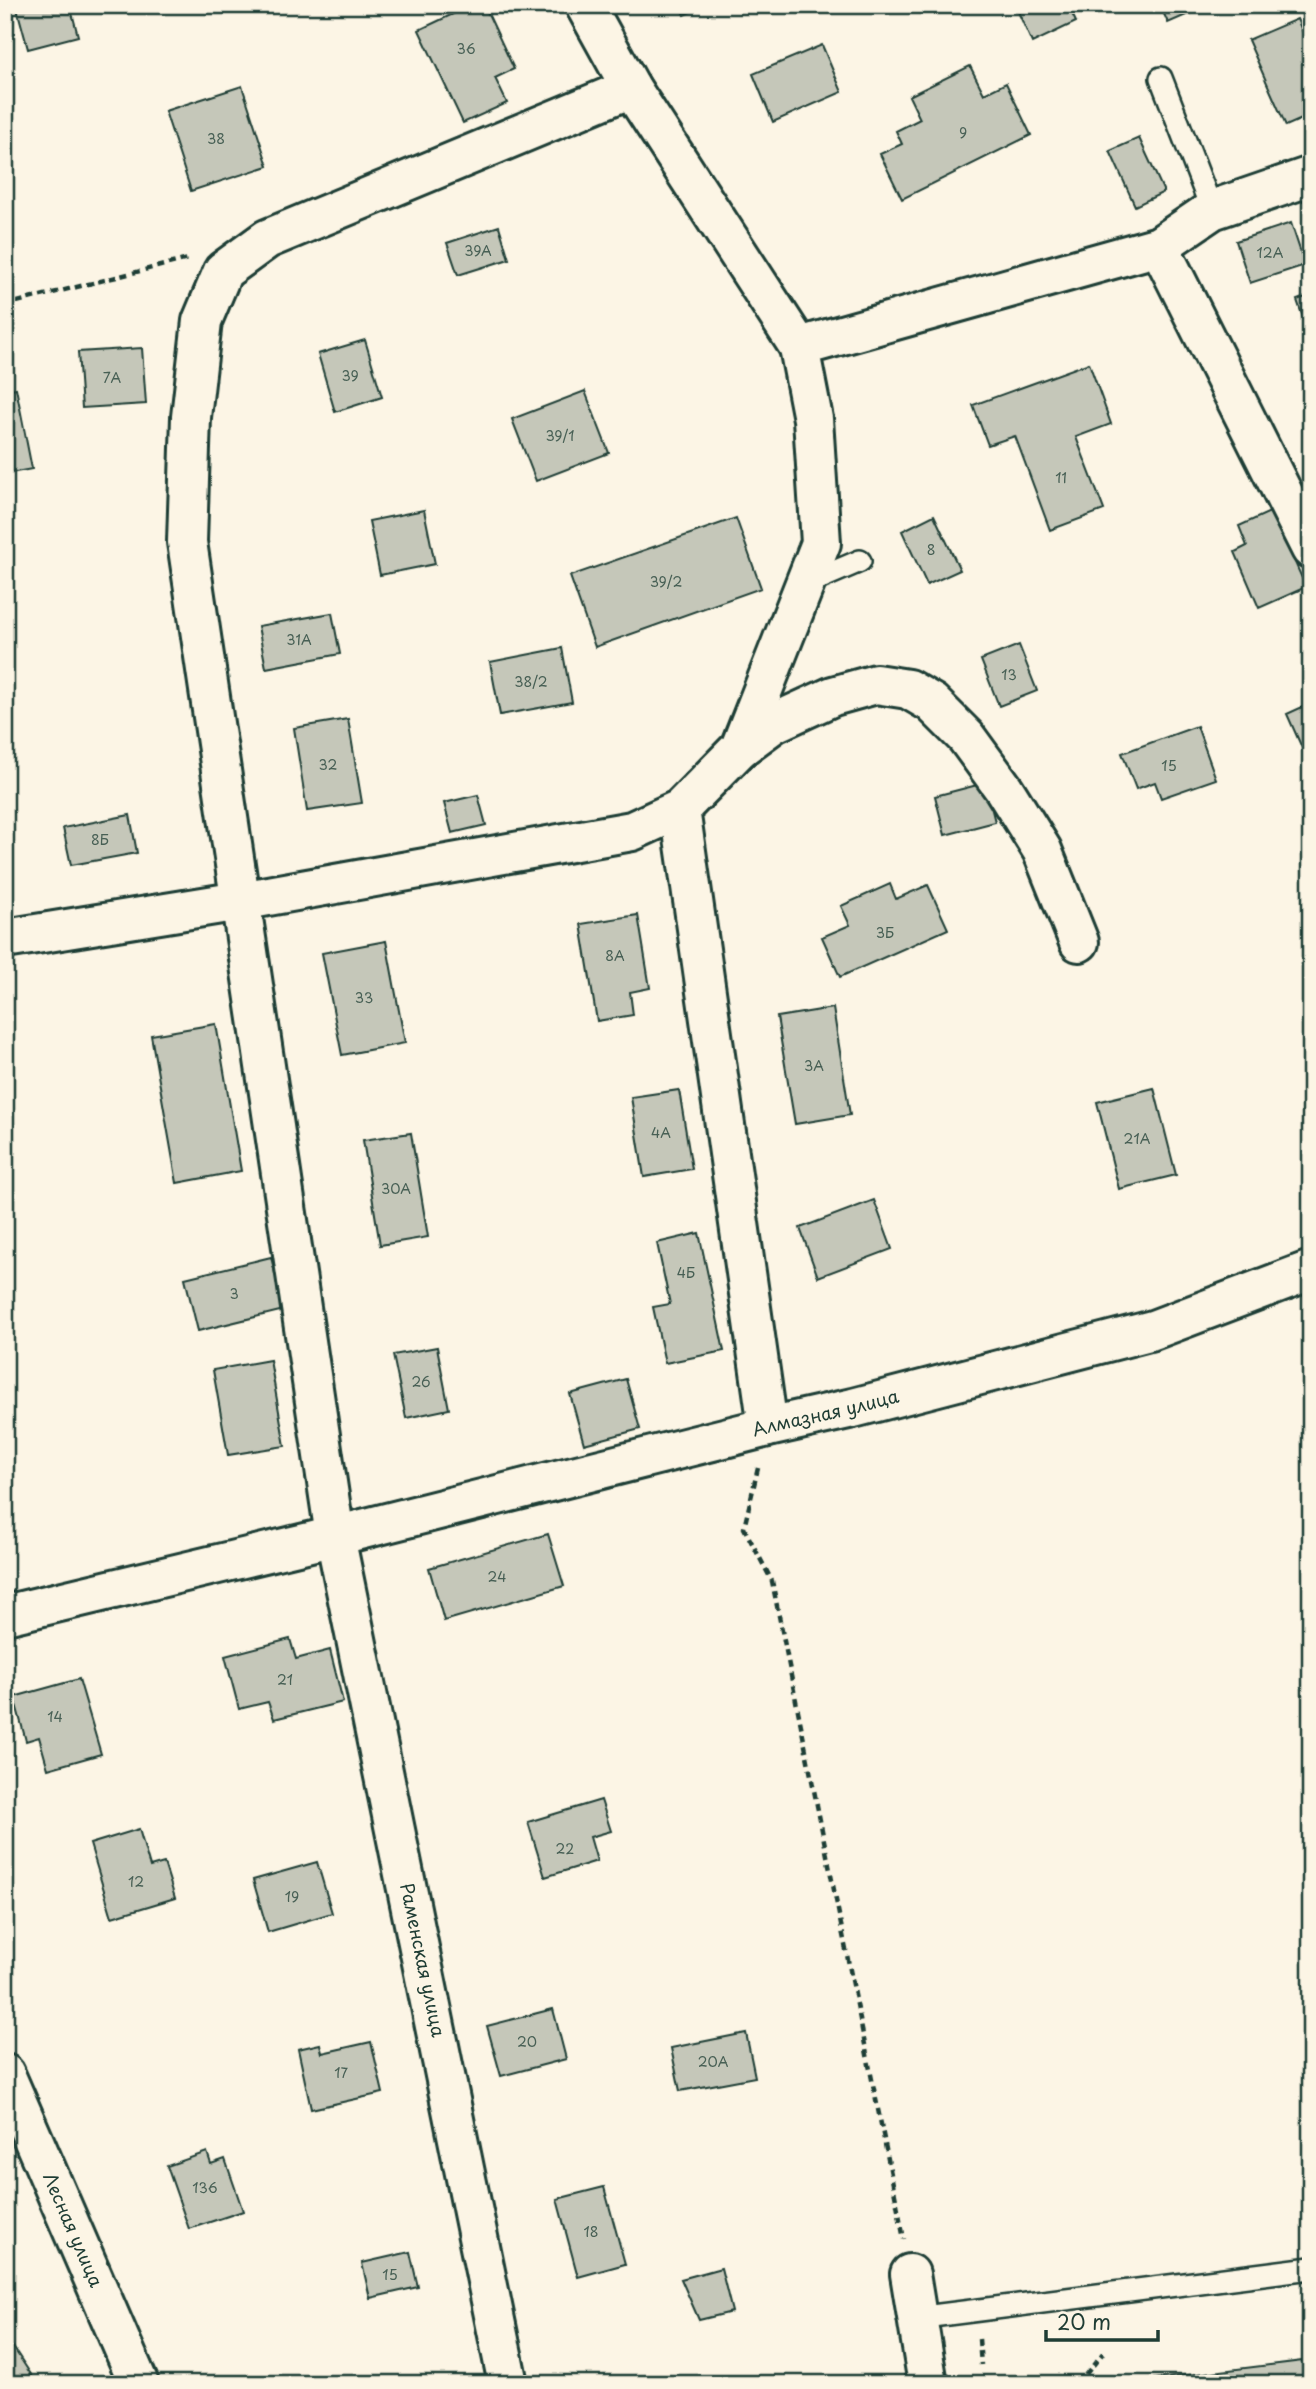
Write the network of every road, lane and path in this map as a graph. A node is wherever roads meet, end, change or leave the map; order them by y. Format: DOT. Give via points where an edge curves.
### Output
graph roads {
  1 [pos="585,5"];
  2 [pos="1161,78"];
  3 [pos="631,88"];
  4 [pos="1311,176"];
  5 [pos="1212,210"];
  6 [pos="1159,246"];
  7 [pos="201,256"];
  8 [pos="5,305"];
  9 [pos="799,347"];
  10 [pos="1311,549"];
  11 [pos="860,561"];
  12 [pos="804,584"];
  13 [pos="740,748"];
  14 [pos="680,809"];
  15 [pos="240,901"];
  16 [pos="5,939"];
  17 [pos="1079,942"];
  18 [pos="1311,1270"];
  19 [pos="768,1427"];
  20 [pos="335,1536"];
  21 [pos="5,1615"];
  22 [pos="5,2074"];
  23 [pos="1311,2268"];
  24 [pos="910,2274"];
  25 [pos="916,2318"];
  26 [pos="1103,2353"];
  27 [pos="139,2384"];
  28 [pos="508,2384"];
  29 [pos="928,2384"];
  30 [pos="1078,2384"];
  1 -- 3 [label="street"];
  2 -- 5 [label="lane"];
  3 -- 9 [label="street"];
  3 -- 15 [label="street, Раменская улица" via="267,239 223,271 202,321 191,417 187,541"];
  4 -- 5 [label="street"];
  5 -- 6 [label="street"];
  6 -- 9 [label="street"];
  6 -- 10 [label="street"];
  7 -- 8 [label="path"];
  9 -- 12 [label="street" via="813,419 821,543"];
  11 -- 12 [label="lane"];
  12 -- 13 [label="street"];
  13 -- 14 [label="street"];
  13 -- 17 [label="street" via="774,723 833,695 876,684 908,689 932,703 966,737 1004,789 1042,850"];
  14 -- 15 [label="street" via="632,831"];
  14 -- 19 [label="street"];
  15 -- 16 [label="street"];
  15 -- 20 [label="street, Раменская улица"];
  18 -- 19 [label="street, Алмазная улица" via="1153,1330"];
  19 -- 20 [label="street, Алмазная улица"];
  19 -- 24 [label="path" via="744,1528 772,1581"];
  20 -- 21 [label="street, Алмазная улица"];
  20 -- 28 [label="street, Раменская улица"];
  22 -- 27 [label="street, Лесная улица"];
  23 -- 25 [label="lane"];
  24 -- 25 [label="street"];
  25 -- 29 [label="street"];
  26 -- 30 [label="path"];
}
